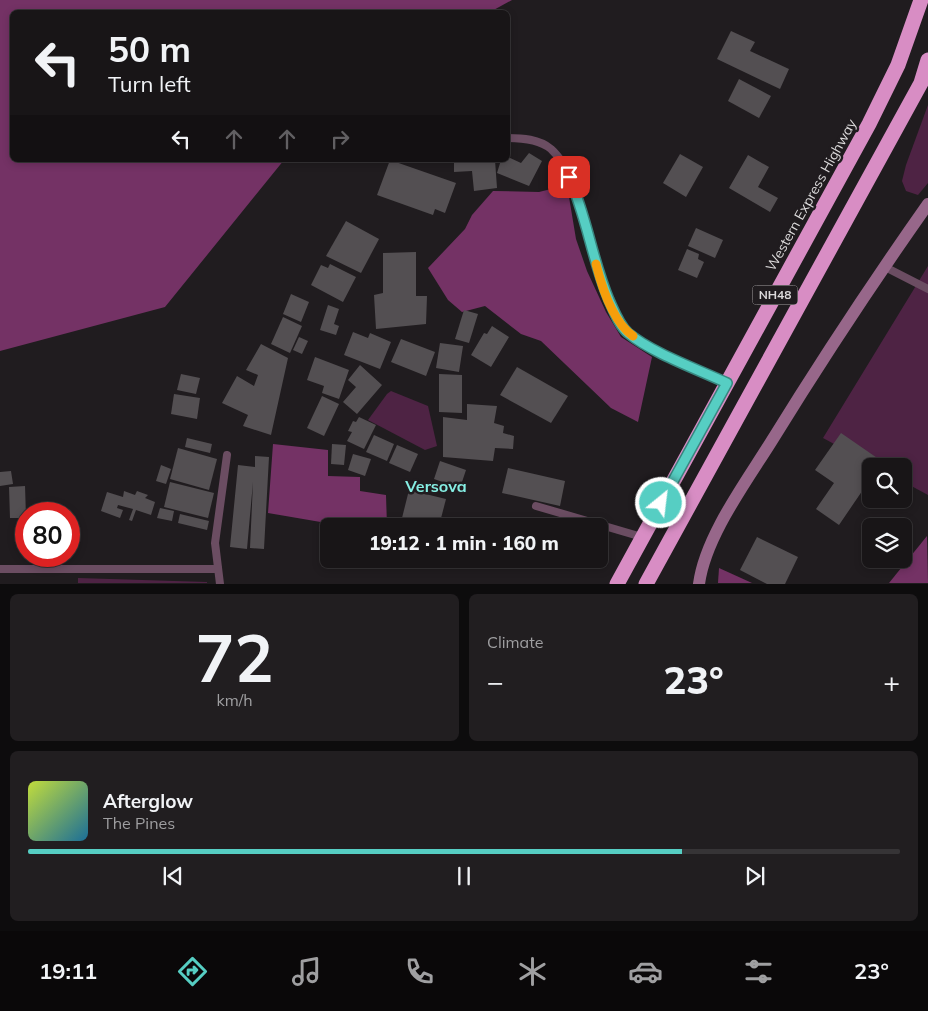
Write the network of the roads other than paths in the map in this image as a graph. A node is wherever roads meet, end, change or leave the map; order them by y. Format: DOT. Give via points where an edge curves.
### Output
graph roads {
  1 [pos="921,0"];
  2 [pos="928,60"];
  3 [pos="510,138"];
  4 [pos="928,204"];
  5 [pos="885,267"];
  6 [pos="928,289"];
  7 [pos="727,383"];
  8 [pos="226,455"];
  9 [pos="536,506"];
  10 [pos="642,537"];
  11 [pos="0,570"];
  12 [pos="218,570"];
  13 [pos="220,584"];
  14 [pos="617,584"];
  15 [pos="646,584"];
  16 [pos="699,584"];
  1 -- 7 [label="highway, Western Express Highway / NH48" via="898,65 869,124"];
  2 -- 15 [label="highway, NH48" via="921,83"];
  3 -- 7 [label="lane" via="537,141 550,148 561,161 576,194 598,274 616,317 627,332 644,344"];
  4 -- 5 [label="street"];
  5 -- 6 [label="lane"];
  5 -- 16 [label="street" via="834,341 734,500 702,564"];
  7 -- 10 [label="highway, Western Express Highway / NH48"];
  8 -- 12 [label="lane" via="215,543"];
  9 -- 10 [label="lane"];
  10 -- 14 [label="highway, Western Express Highway / NH48"];
  11 -- 12 [label="lane"];
  12 -- 13 [label="lane"];
}
